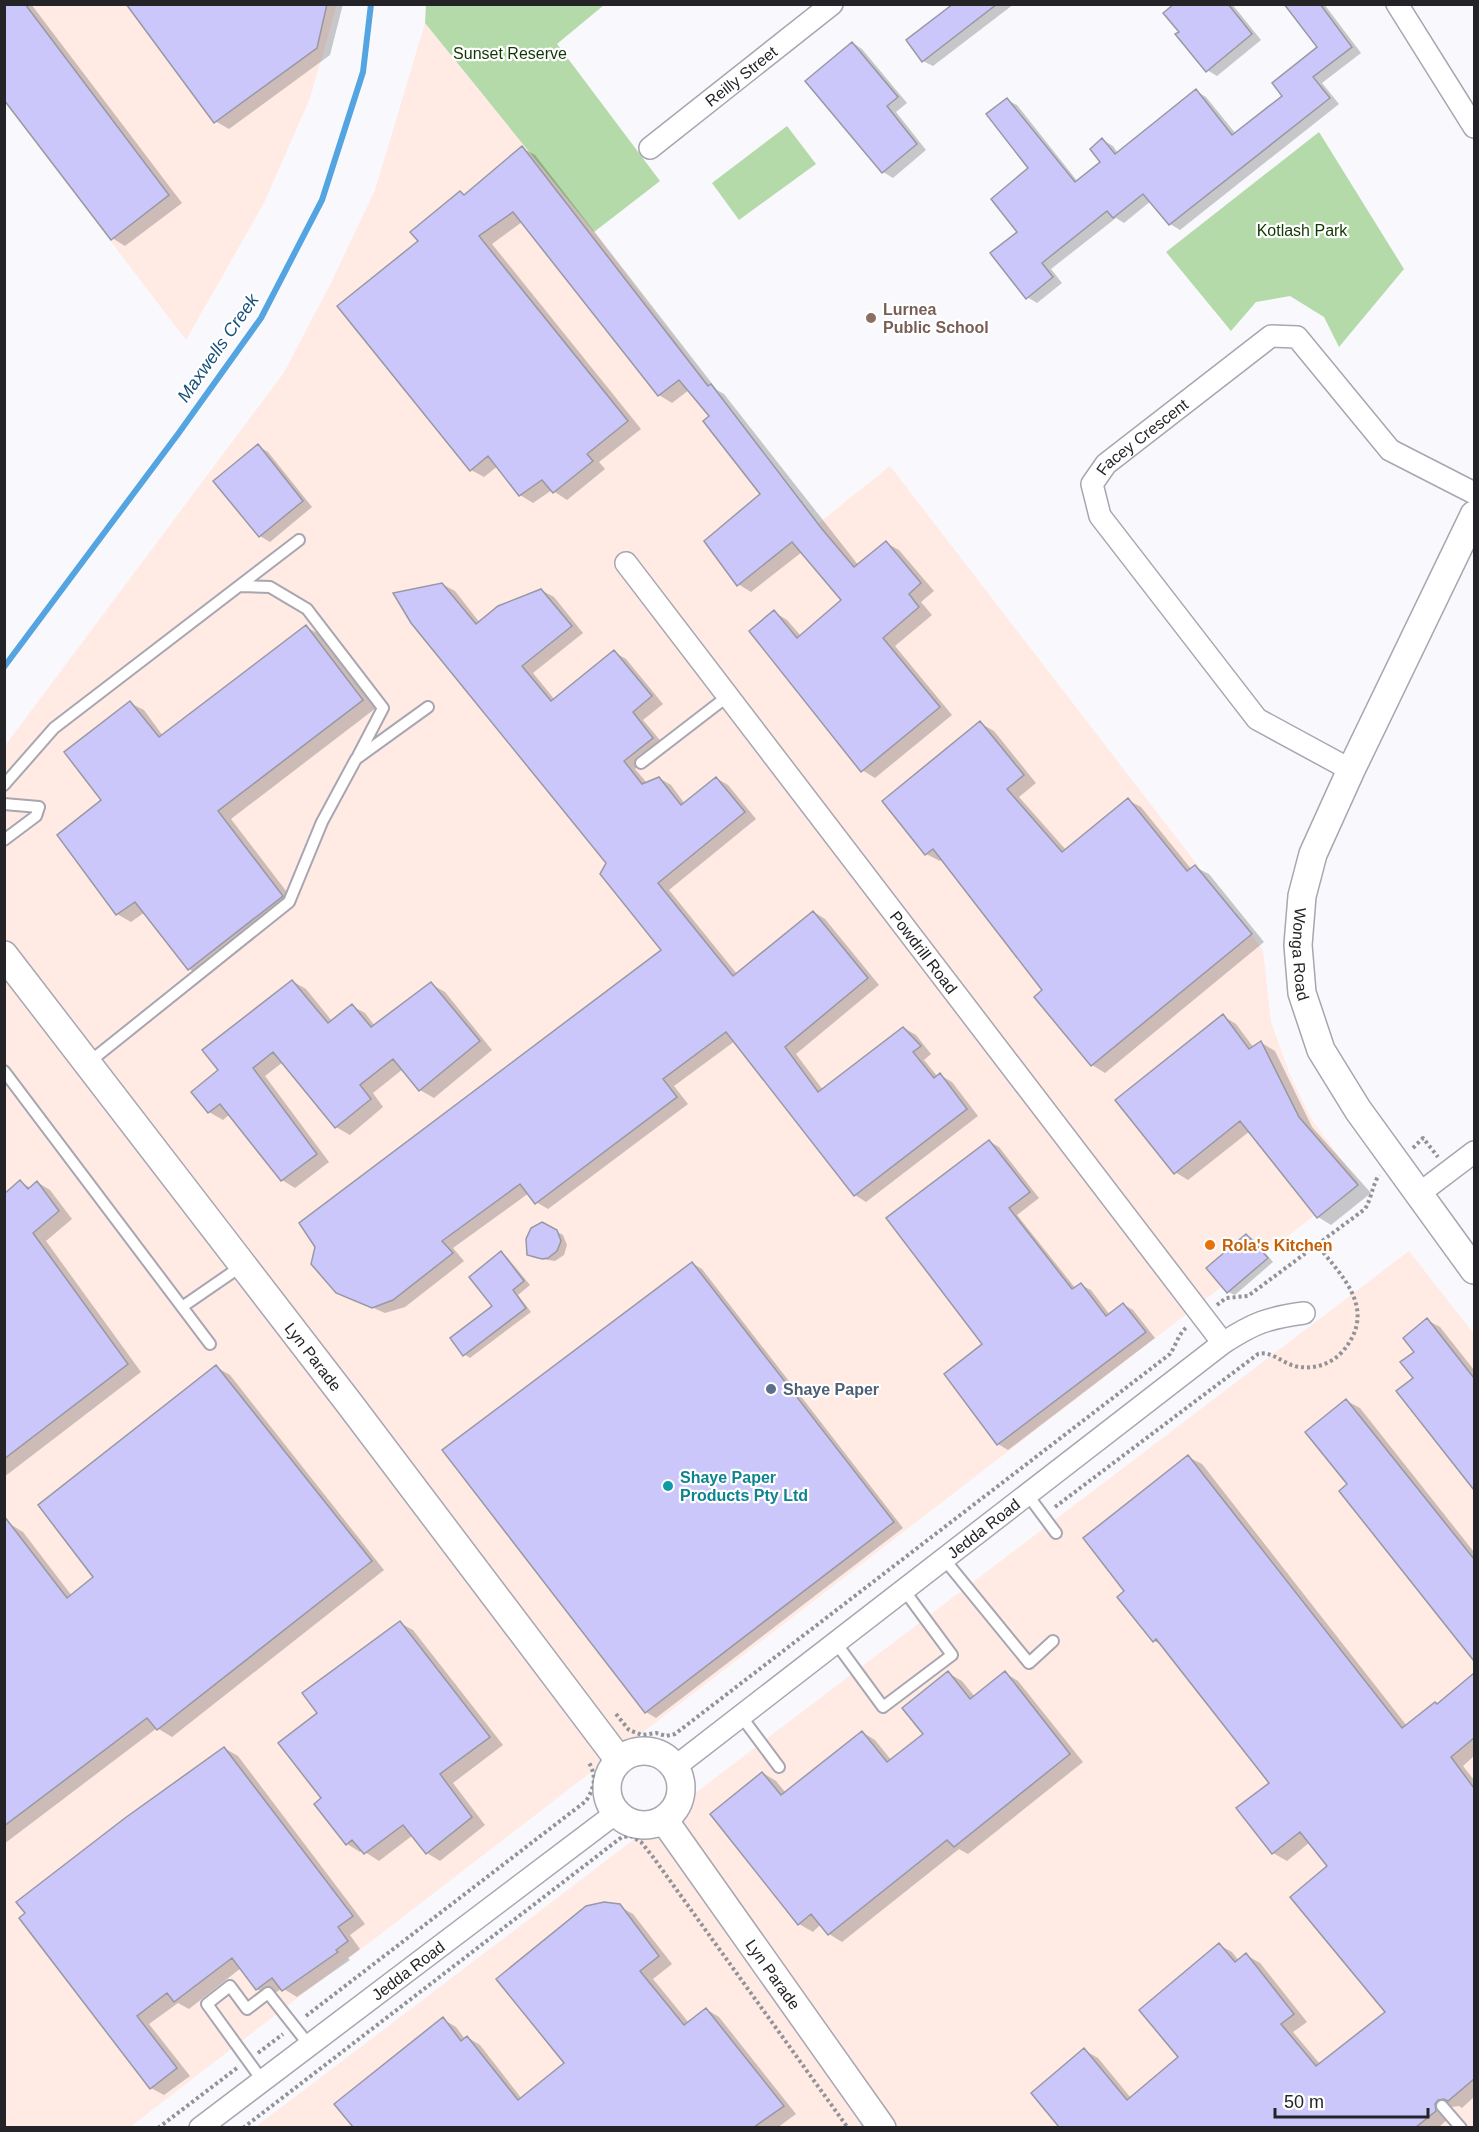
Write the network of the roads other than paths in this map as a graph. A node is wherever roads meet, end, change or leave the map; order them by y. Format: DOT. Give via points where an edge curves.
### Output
graph roads {
  1 [pos="832,4"];
  2 [pos="1397,4"];
  3 [pos="1474,128"];
  4 [pos="650,148"];
  5 [pos="1474,493"];
  6 [pos="1474,515"];
  7 [pos="299,540"];
  8 [pos="626,563"];
  9 [pos="240,586"];
  10 [pos="728,696"];
  11 [pos="428,706"];
  12 [pos="356,759"];
  13 [pos="641,763"];
  14 [pos="1351,770"];
  15 [pos="4,785"];
  16 [pos="4,804"];
  17 [pos="4,840"];
  18 [pos="4,955"];
  19 [pos="88,1063"];
  20 [pos="4,1071"];
  21 [pos="1474,1152"];
  22 [pos="1420,1193"];
  23 [pos="243,1265"];
  24 [pos="1474,1270"];
  25 [pos="182,1306"];
  26 [pos="1304,1313"];
  27 [pos="1223,1343"];
  28 [pos="210,1344"];
  29 [pos="1027,1494"];
  30 [pos="1056,1533"];
  31 [pos="944,1560"];
  32 [pos="904,1590"];
  33 [pos="1053,1641"];
  34 [pos="836,1643"];
  35 [pos="741,1716"];
  36 [pos="620,1760"];
  37 [pos="675,1767"];
  38 [pos="779,1767"];
  39 [pos="616,1813"];
  40 [pos="664,1820"];
  41 [pos="309,2045"];
  42 [pos="262,2080"];
  43 [pos="1442,2106"];
  44 [pos="200,2127"];
  45 [pos="882,2127"];
  46 [pos="1461,2127"];
  1 -- 4 [label="street, Reilly Street"];
  2 -- 3 [label="street"];
  5 -- 14 [label="street, Facey Crescent" via="1390,450 1297,337 1271,336 1106,464 1092,484 1100,516 1257,719"];
  6 -- 14 [label="street, Wonga Road"];
  7 -- 9 [label="lane"];
  8 -- 10 [label="street, Powdrill Road"];
  9 -- 12 [label="lane" via="270,587 307,609 382,708"];
  9 -- 15 [label="lane" via="54,728"];
  10 -- 13 [label="lane"];
  10 -- 27 [label="street, Powdrill Road"];
  11 -- 12 [label="lane"];
  12 -- 19 [label="lane" via="322,822 289,902"];
  14 -- 22 [label="street, Wonga Road" via="1313,854 1302,896 1298,945 1302,993 1321,1050 1358,1110"];
  16 -- 17 [label="lane" via="39,807 36,816"];
  18 -- 19 [label="street, Lyn Parade"];
  19 -- 23 [label="street, Lyn Parade"];
  20 -- 25 [label="lane"];
  21 -- 22 [label="street"];
  22 -- 24 [label="street, Wonga Road"];
  23 -- 25 [label="lane"];
  23 -- 36 [label="street, Lyn Parade"];
  25 -- 28 [label="lane"];
  26 -- 27 [label="street, Jedda Road" via="1251,1325"];
  27 -- 29 [label="street, Jedda Road"];
  29 -- 30 [label="lane"];
  29 -- 31 [label="street, Jedda Road"];
  31 -- 32 [label="street, Jedda Road"];
  31 -- 33 [label="lane" via="1029,1663"];
  32 -- 34 [label="street, Jedda Road"];
  32 -- 34 [label="lane" via="952,1655 883,1707"];
  34 -- 35 [label="street, Jedda Road"];
  35 -- 37 [label="street, Jedda Road"];
  35 -- 38 [label="lane"];
  36 -- 37 [label="street" via="636,1752 655,1752"];
  36 -- 39 [label="street" via="607,1780 606,1792"];
  37 -- 40 [label="street" via="680,1778 679,1802"];
  39 -- 40 [label="street" via="644,1826"];
  39 -- 41 [label="street, Jedda Road"];
  40 -- 45 [label="street, Lyn Parade"];
  41 -- 42 [label="street, Jedda Road"];
  41 -- 42 [label="lane" via="268,1993 247,2009 230,1986 207,2004"];
  42 -- 44 [label="street, Jedda Road"];
  43 -- 46 [label="lane"];
}
